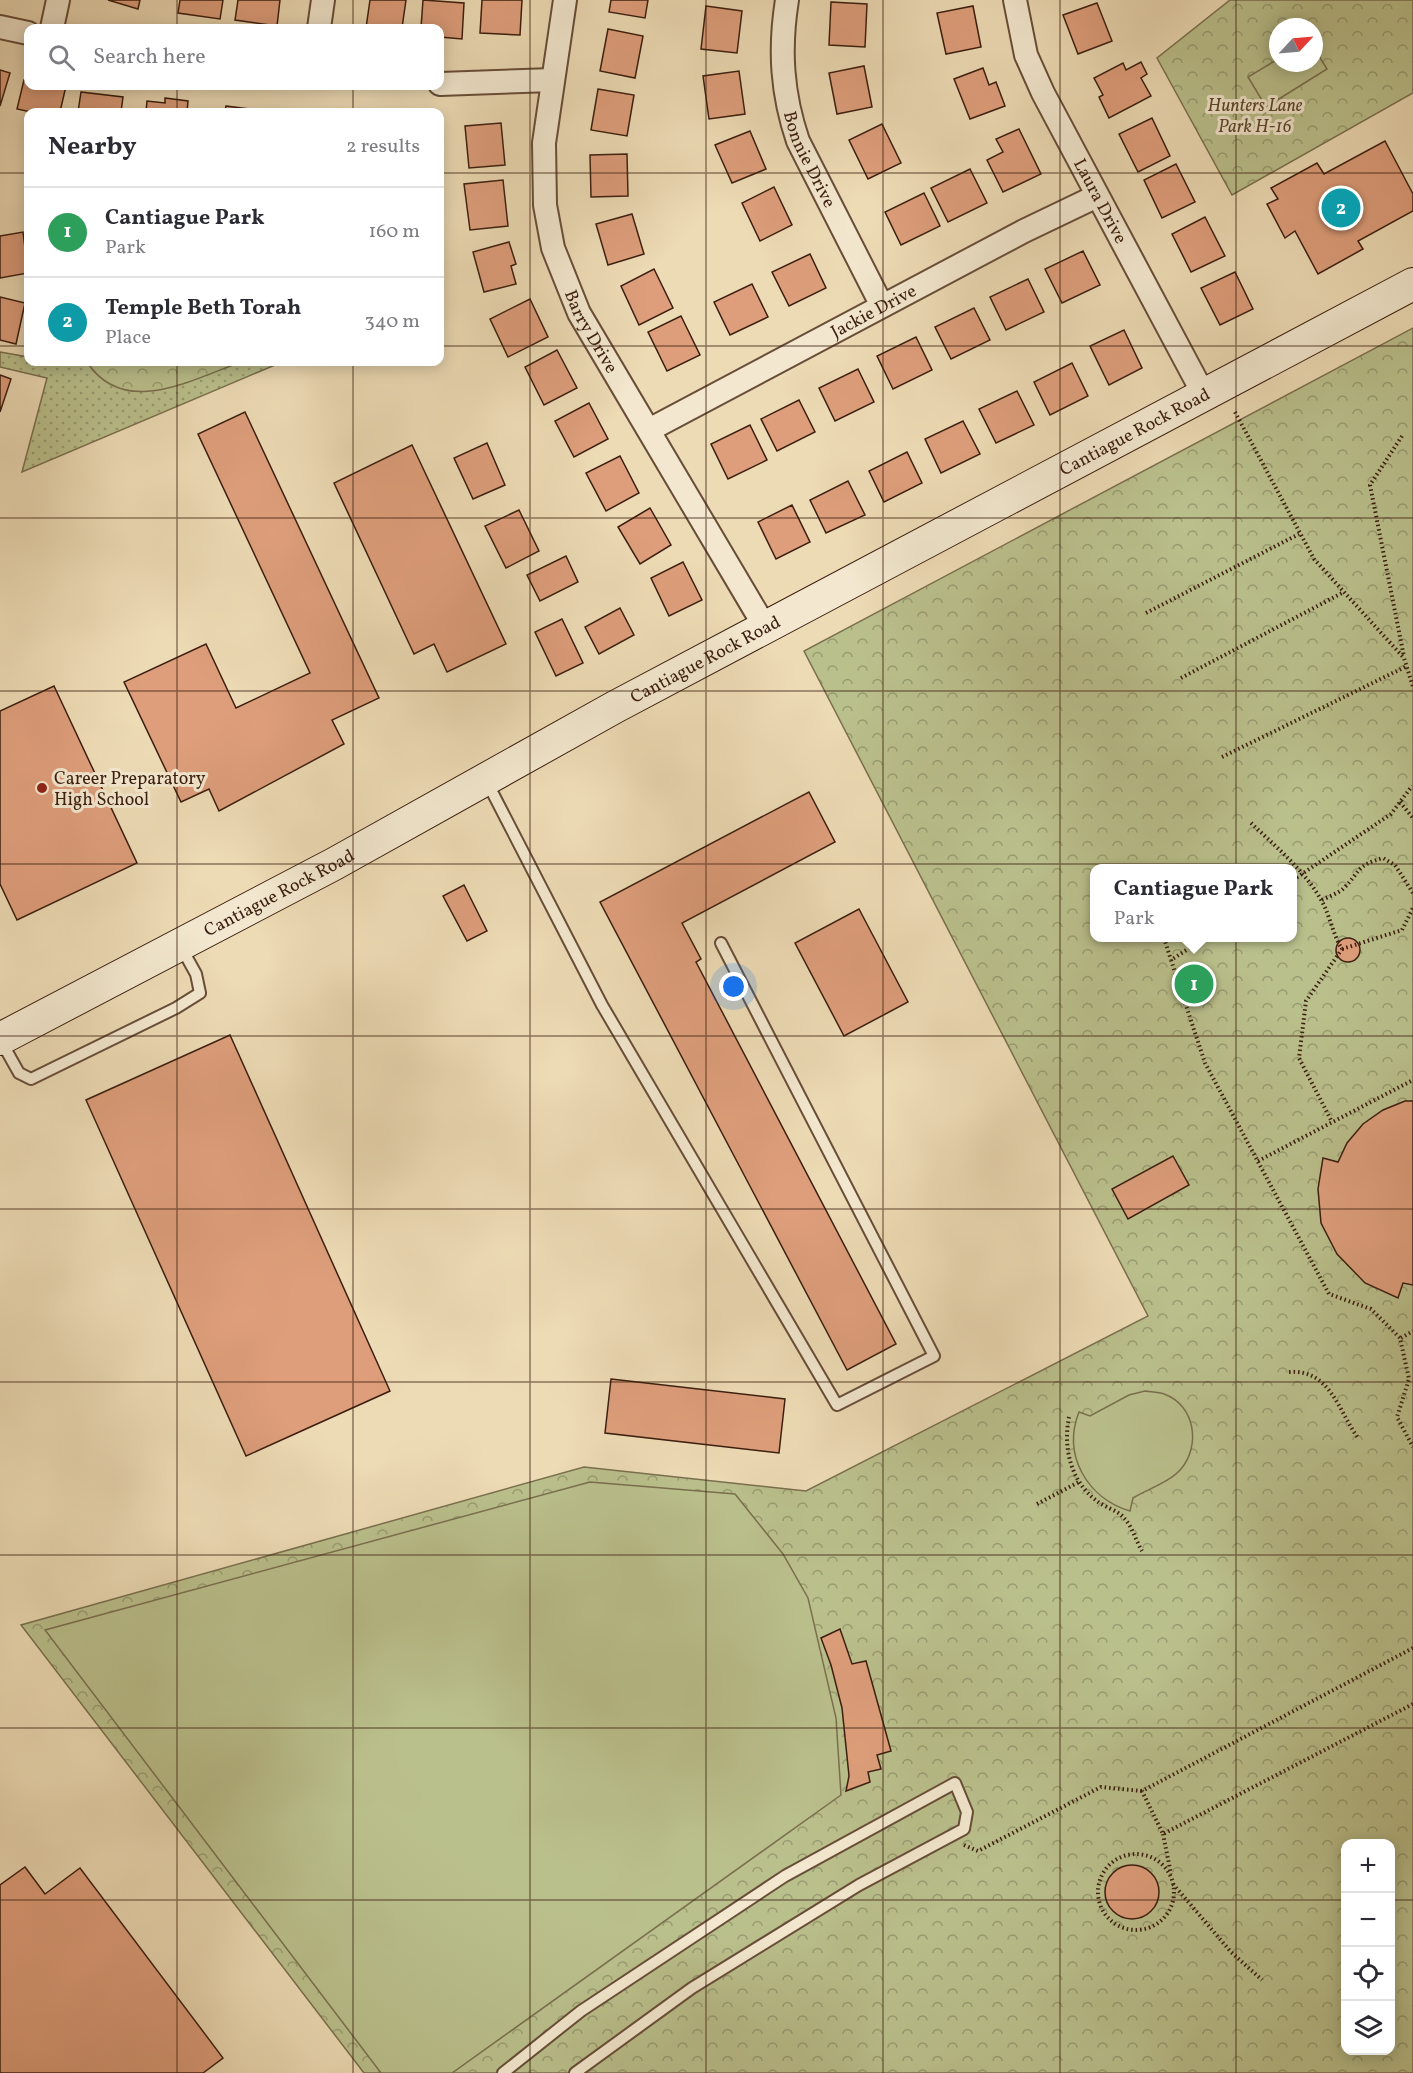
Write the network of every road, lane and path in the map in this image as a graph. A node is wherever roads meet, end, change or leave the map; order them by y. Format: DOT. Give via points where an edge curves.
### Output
graph roads {
  1 [pos="58,0"];
  2 [pos="323,0"];
  3 [pos="565,0"];
  4 [pos="787,0"];
  5 [pos="1015,0"];
  6 [pos="53,24"];
  7 [pos="320,24"];
  8 [pos="0,27"];
  9 [pos="24,32"];
  10 [pos="553,80"];
  11 [pos="444,84"];
  12 [pos="1097,196"];
  13 [pos="1413,284"];
  14 [pos="882,306"];
  15 [pos="1204,395"];
  16 [pos="1235,412"];
  17 [pos="649,430"];
  18 [pos="1402,436"];
  19 [pos="1299,534"];
  20 [pos="1344,592"];
  21 [pos="1146,613"];
  22 [pos="765,627"];
  23 [pos="1404,658"];
  24 [pos="1407,666"];
  25 [pos="1181,678"];
  26 [pos="1413,687"];
  27 [pos="1222,757"];
  28 [pos="486,779"];
  29 [pos="1413,785"];
  30 [pos="1400,802"];
  31 [pos="1413,818"];
  32 [pos="1251,823"];
  33 [pos="1294,864"];
  34 [pos="1297,867"];
  35 [pos="1303,873"];
  36 [pos="1297,877"];
  37 [pos="1413,893"];
  38 [pos="1322,900"];
  39 [pos="1413,908"];
  40 [pos="1165,942"];
  41 [pos="1199,942"];
  42 [pos="721,943"];
  43 [pos="179,944"];
  44 [pos="1342,949"];
  45 [pos="1171,960"];
  46 [pos="0,1039"];
  47 [pos="1413,1080"];
  48 [pos="1332,1122"];
  49 [pos="1258,1161"];
  50 [pos="1413,1331"];
  51 [pos="1400,1338"];
  52 [pos="1289,1372"];
  53 [pos="1069,1417"];
  54 [pos="1358,1438"];
  55 [pos="1413,1447"];
  56 [pos="1079,1482"];
  57 [pos="1037,1504"];
  58 [pos="1142,1551"];
  59 [pos="1413,1648"];
  60 [pos="1413,1704"];
  61 [pos="1142,1791"];
  62 [pos="1163,1834"];
  63 [pos="947,1838"];
  64 [pos="1173,1885"];
  65 [pos="1262,1980"];
  66 [pos="504,2073"];
  67 [pos="576,2073"];
  1 -- 6 [label="street"];
  2 -- 7 [label="street"];
  3 -- 10 [label="street, Barry Drive"];
  4 -- 14 [label="street, Bonnie Drive" via="782,30 782,79 789,115 798,141"];
  5 -- 12 [label="street, Laura Drive" via="1026,55"];
  8 -- 9 [label="street"];
  10 -- 11 [label="street"];
  10 -- 17 [label="street, Barry Drive" via="543,178 553,248 579,313"];
  12 -- 14 [label="street, Jackie Drive"];
  12 -- 15 [label="street, Laura Drive"];
  13 -- 15 [label="main road, Cantiague Rock Road"];
  14 -- 17 [label="street, Jackie Drive"];
  15 -- 22 [label="main road, Cantiague Rock Road"];
  16 -- 19 [label="path"];
  17 -- 22 [label="street, Barry Drive"];
  18 -- 23 [label="path" via="1370,485"];
  19 -- 20 [label="path" via="1314,560"];
  19 -- 21 [label="path"];
  20 -- 23 [label="path"];
  20 -- 25 [label="path"];
  22 -- 28 [label="main road, Cantiague Rock Road"];
  23 -- 24 [label="path"];
  24 -- 26 [label="path"];
  24 -- 27 [label="path"];
  28 -- 42 [label="lane" via="602,1005 837,1405 934,1356"];
  28 -- 43 [label="main road, Cantiague Rock Road"];
  29 -- 30 [label="path"];
  30 -- 31 [label="path"];
  30 -- 35 [label="path" via="1391,814"];
  32 -- 33 [label="path"];
  34 -- 35 [label="path"];
  35 -- 36 [label="path"];
  35 -- 38 [label="path"];
  37 -- 38 [label="path" via="1395,865 1383,858 1367,863 1353,874 1344,889"];
  38 -- 44 [label="path"];
  39 -- 44 [label="path" via="1401,930"];
  40 -- 45 [label="path"];
  41 -- 45 [label="path"];
  43 -- 46 [label="main road, Cantiague Rock Road"];
  43 -- 46 [label="lane" via="196,974 200,993 176,1008 31,1079 19,1073"];
  44 -- 48 [label="path" via="1306,1001 1299,1058"];
  45 -- 49 [label="path" via="1205,1063"];
  47 -- 48 [label="path"];
  48 -- 49 [label="path"];
  49 -- 51 [label="path" via="1329,1294 1371,1309"];
  50 -- 51 [label="path"];
  51 -- 55 [label="path" via="1409,1379 1397,1417"];
  52 -- 54 [label="path" via="1302,1371 1323,1381"];
  53 -- 56 [label="path" via="1069,1456"];
  56 -- 57 [label="path"];
  56 -- 58 [label="path" via="1094,1499 1124,1516"];
  59 -- 61 [label="path"];
  60 -- 62 [label="path"];
  61 -- 62 [label="path"];
  61 -- 63 [label="path" via="1101,1787 978,1851"];
  62 -- 64 [label="path"];
  63 -- 66 [label="lane" via="964,1829 967,1812 955,1783 785,1876 581,2011"];
  63 -- 67 [label="lane" via="859,1885 692,1988"];
  64 -- 64 [label="path" via="1170,1909 1154,1926 1143,1929 1131,1930 1110,1919 1099,1898 1103,1873 1123,1856 1149,1856 1169,1873"];
  64 -- 65 [label="path" via="1231,1952"];
}
